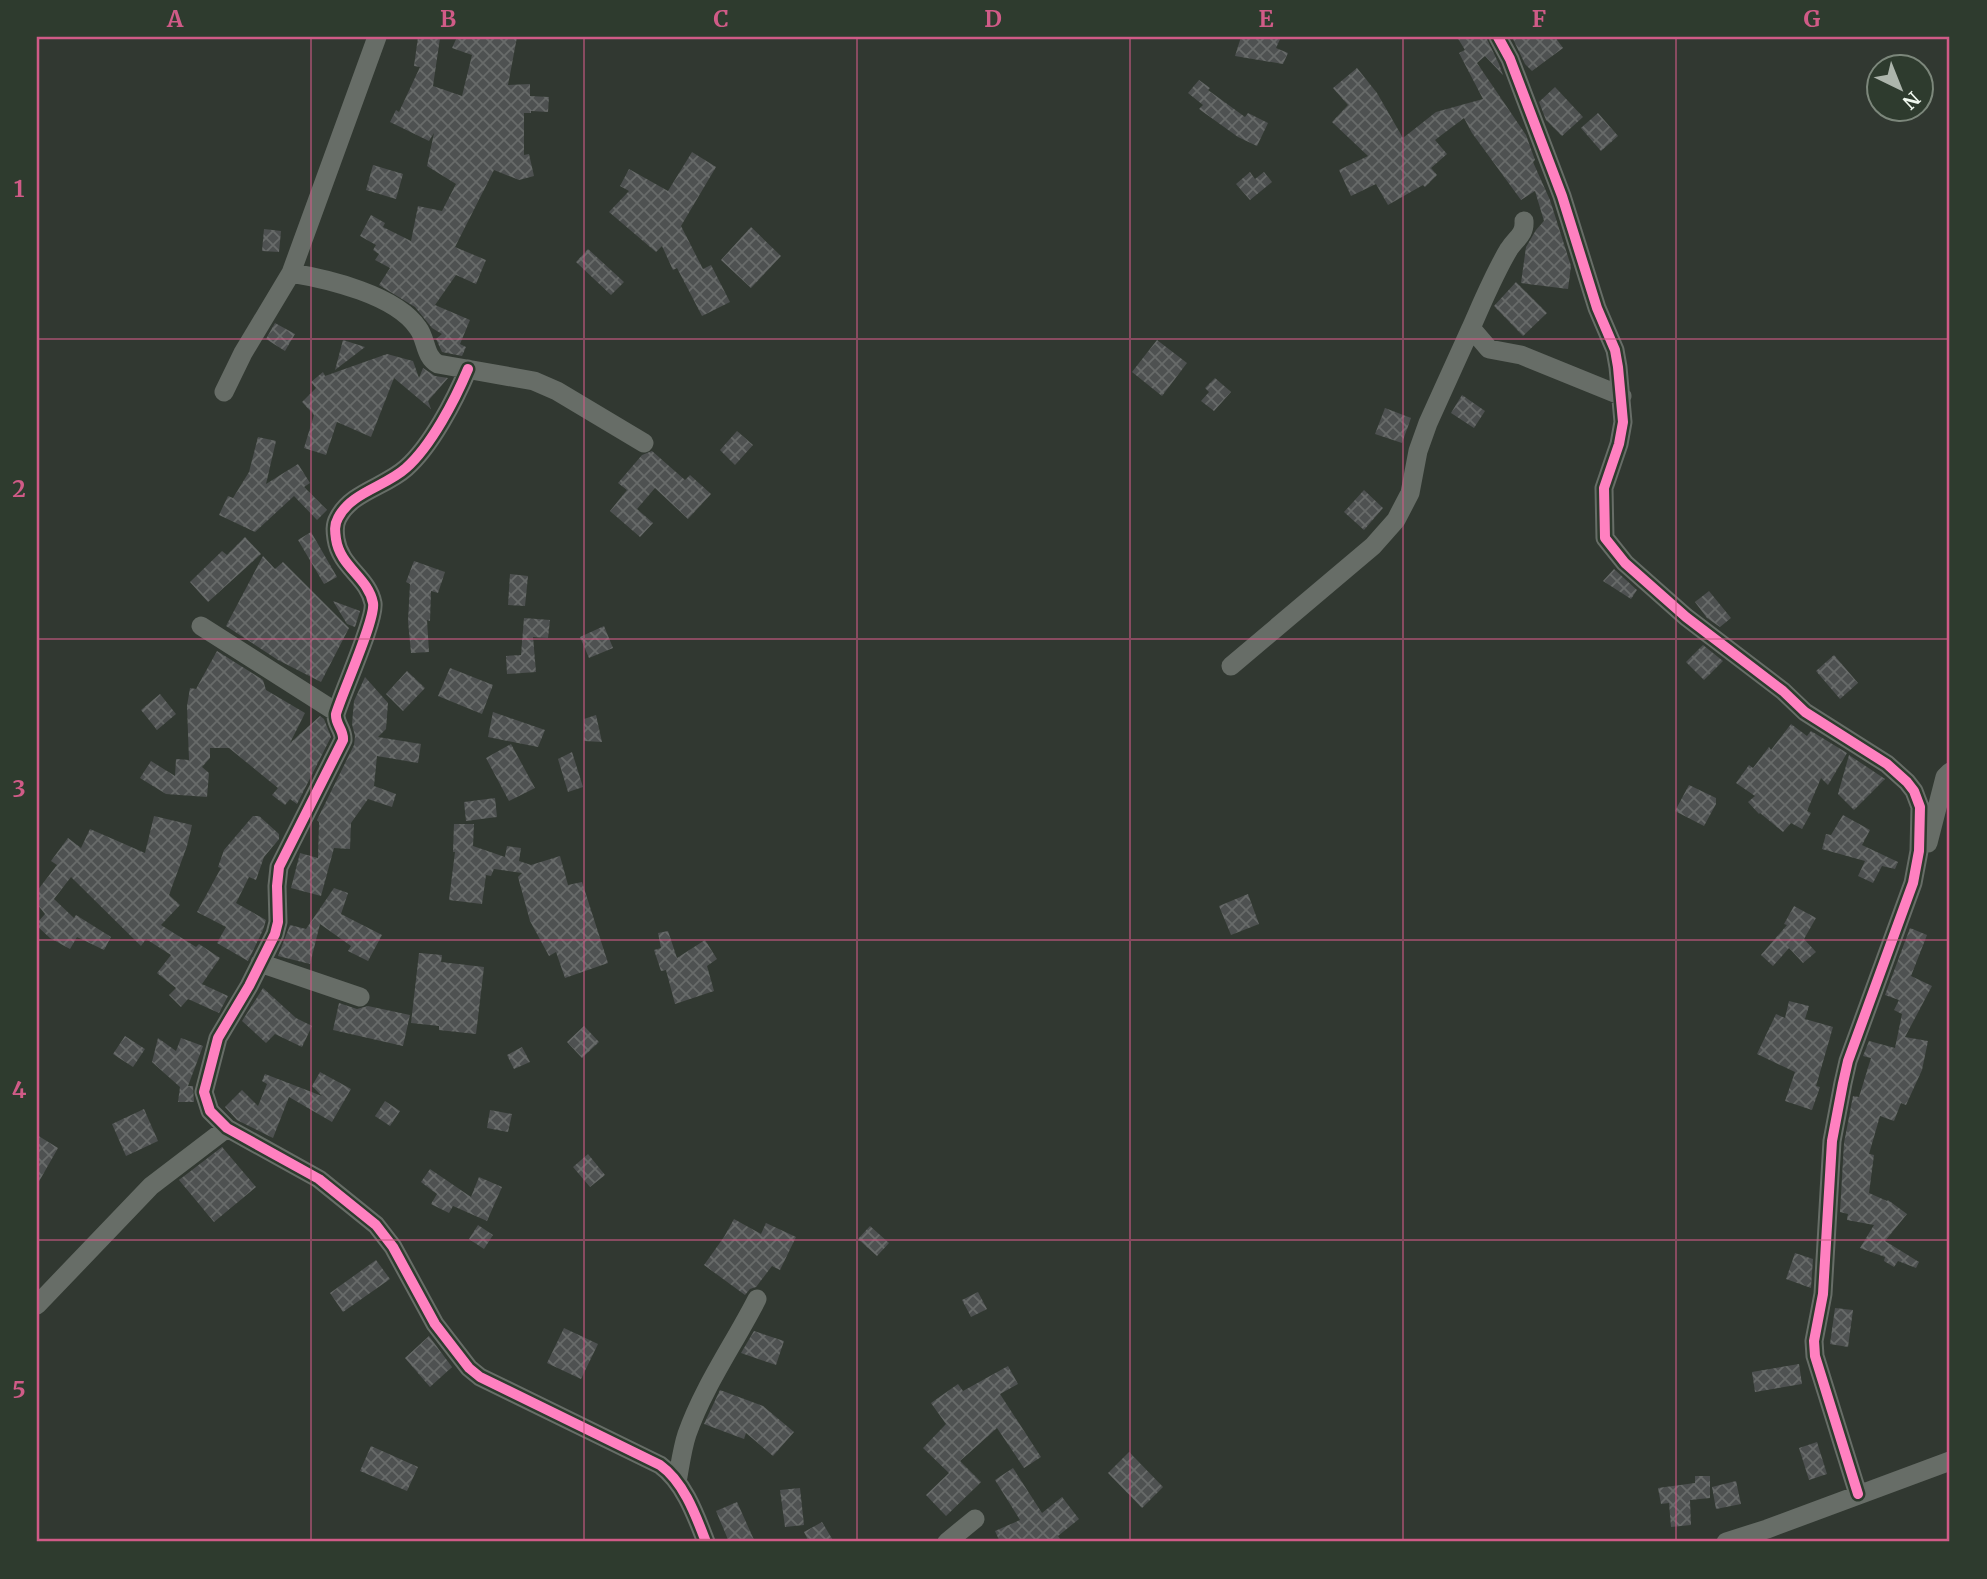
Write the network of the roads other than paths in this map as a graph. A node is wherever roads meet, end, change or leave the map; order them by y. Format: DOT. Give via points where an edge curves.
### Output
graph roads {
  1 [pos="377,37"];
  2 [pos="1498,37"];
  3 [pos="1524,221"];
  4 [pos="291,272"];
  5 [pos="1471,328"];
  6 [pos="468,369"];
  7 [pos="224,392"];
  8 [pos="1622,396"];
  9 [pos="644,443"];
  10 [pos="201,626"];
  11 [pos="1231,666"];
  12 [pos="336,712"];
  13 [pos="1950,772"];
  14 [pos="1901,916"];
  15 [pos="260,963"];
  16 [pos="360,997"];
  17 [pos="228,1128"];
  18 [pos="757,1299"];
  19 [pos="37,1305"];
  20 [pos="1950,1461"];
  21 [pos="677,1482"];
  22 [pos="1858,1494"];
  23 [pos="975,1519"];
  24 [pos="706,1542"];
  25 [pos="947,1542"];
  26 [pos="1726,1542"];
  1 -- 4 [label="street"];
  2 -- 8 [label="street" via="1562,196 1615,350"];
  3 -- 5 [label="street" via="1522,235 1510,248"];
  4 -- 6 [label="street" via="379,297 416,325 430,359"];
  4 -- 7 [label="street"];
  5 -- 8 [label="street" via="1489,349 1521,355"];
  5 -- 11 [label="street" via="1427,423 1410,493 1396,520 1373,546"];
  6 -- 9 [label="street" via="551,388"];
  6 -- 12 [label="street" via="416,459 388,482 359,495 337,518 334,529 340,557 373,603"];
  8 -- 14 [label="street" via="1619,444 1604,488 1605,537 1625,563 1686,617 1805,712 1877,756 1914,791 1920,807 1919,851"];
  10 -- 12 [label="street"];
  12 -- 15 [label="street" via="343,740 279,867 278,922"];
  13 -- 14 [label="street" via="1915,894"];
  14 -- 22 [label="street" via="1843,1083 1832,1141 1823,1294 1814,1341"];
  15 -- 16 [label="street"];
  15 -- 17 [label="street" via="218,1038 206,1077 204,1092 211,1111"];
  17 -- 19 [label="street" via="150,1186"];
  17 -- 21 [label="street" via="319,1179 376,1225 435,1324 468,1368 660,1465"];
  18 -- 21 [label="street" via="693,1419"];
  20 -- 22 [label="street"];
  21 -- 24 [label="street"];
  22 -- 26 [label="street"];
  23 -- 25 [label="street"];
}
